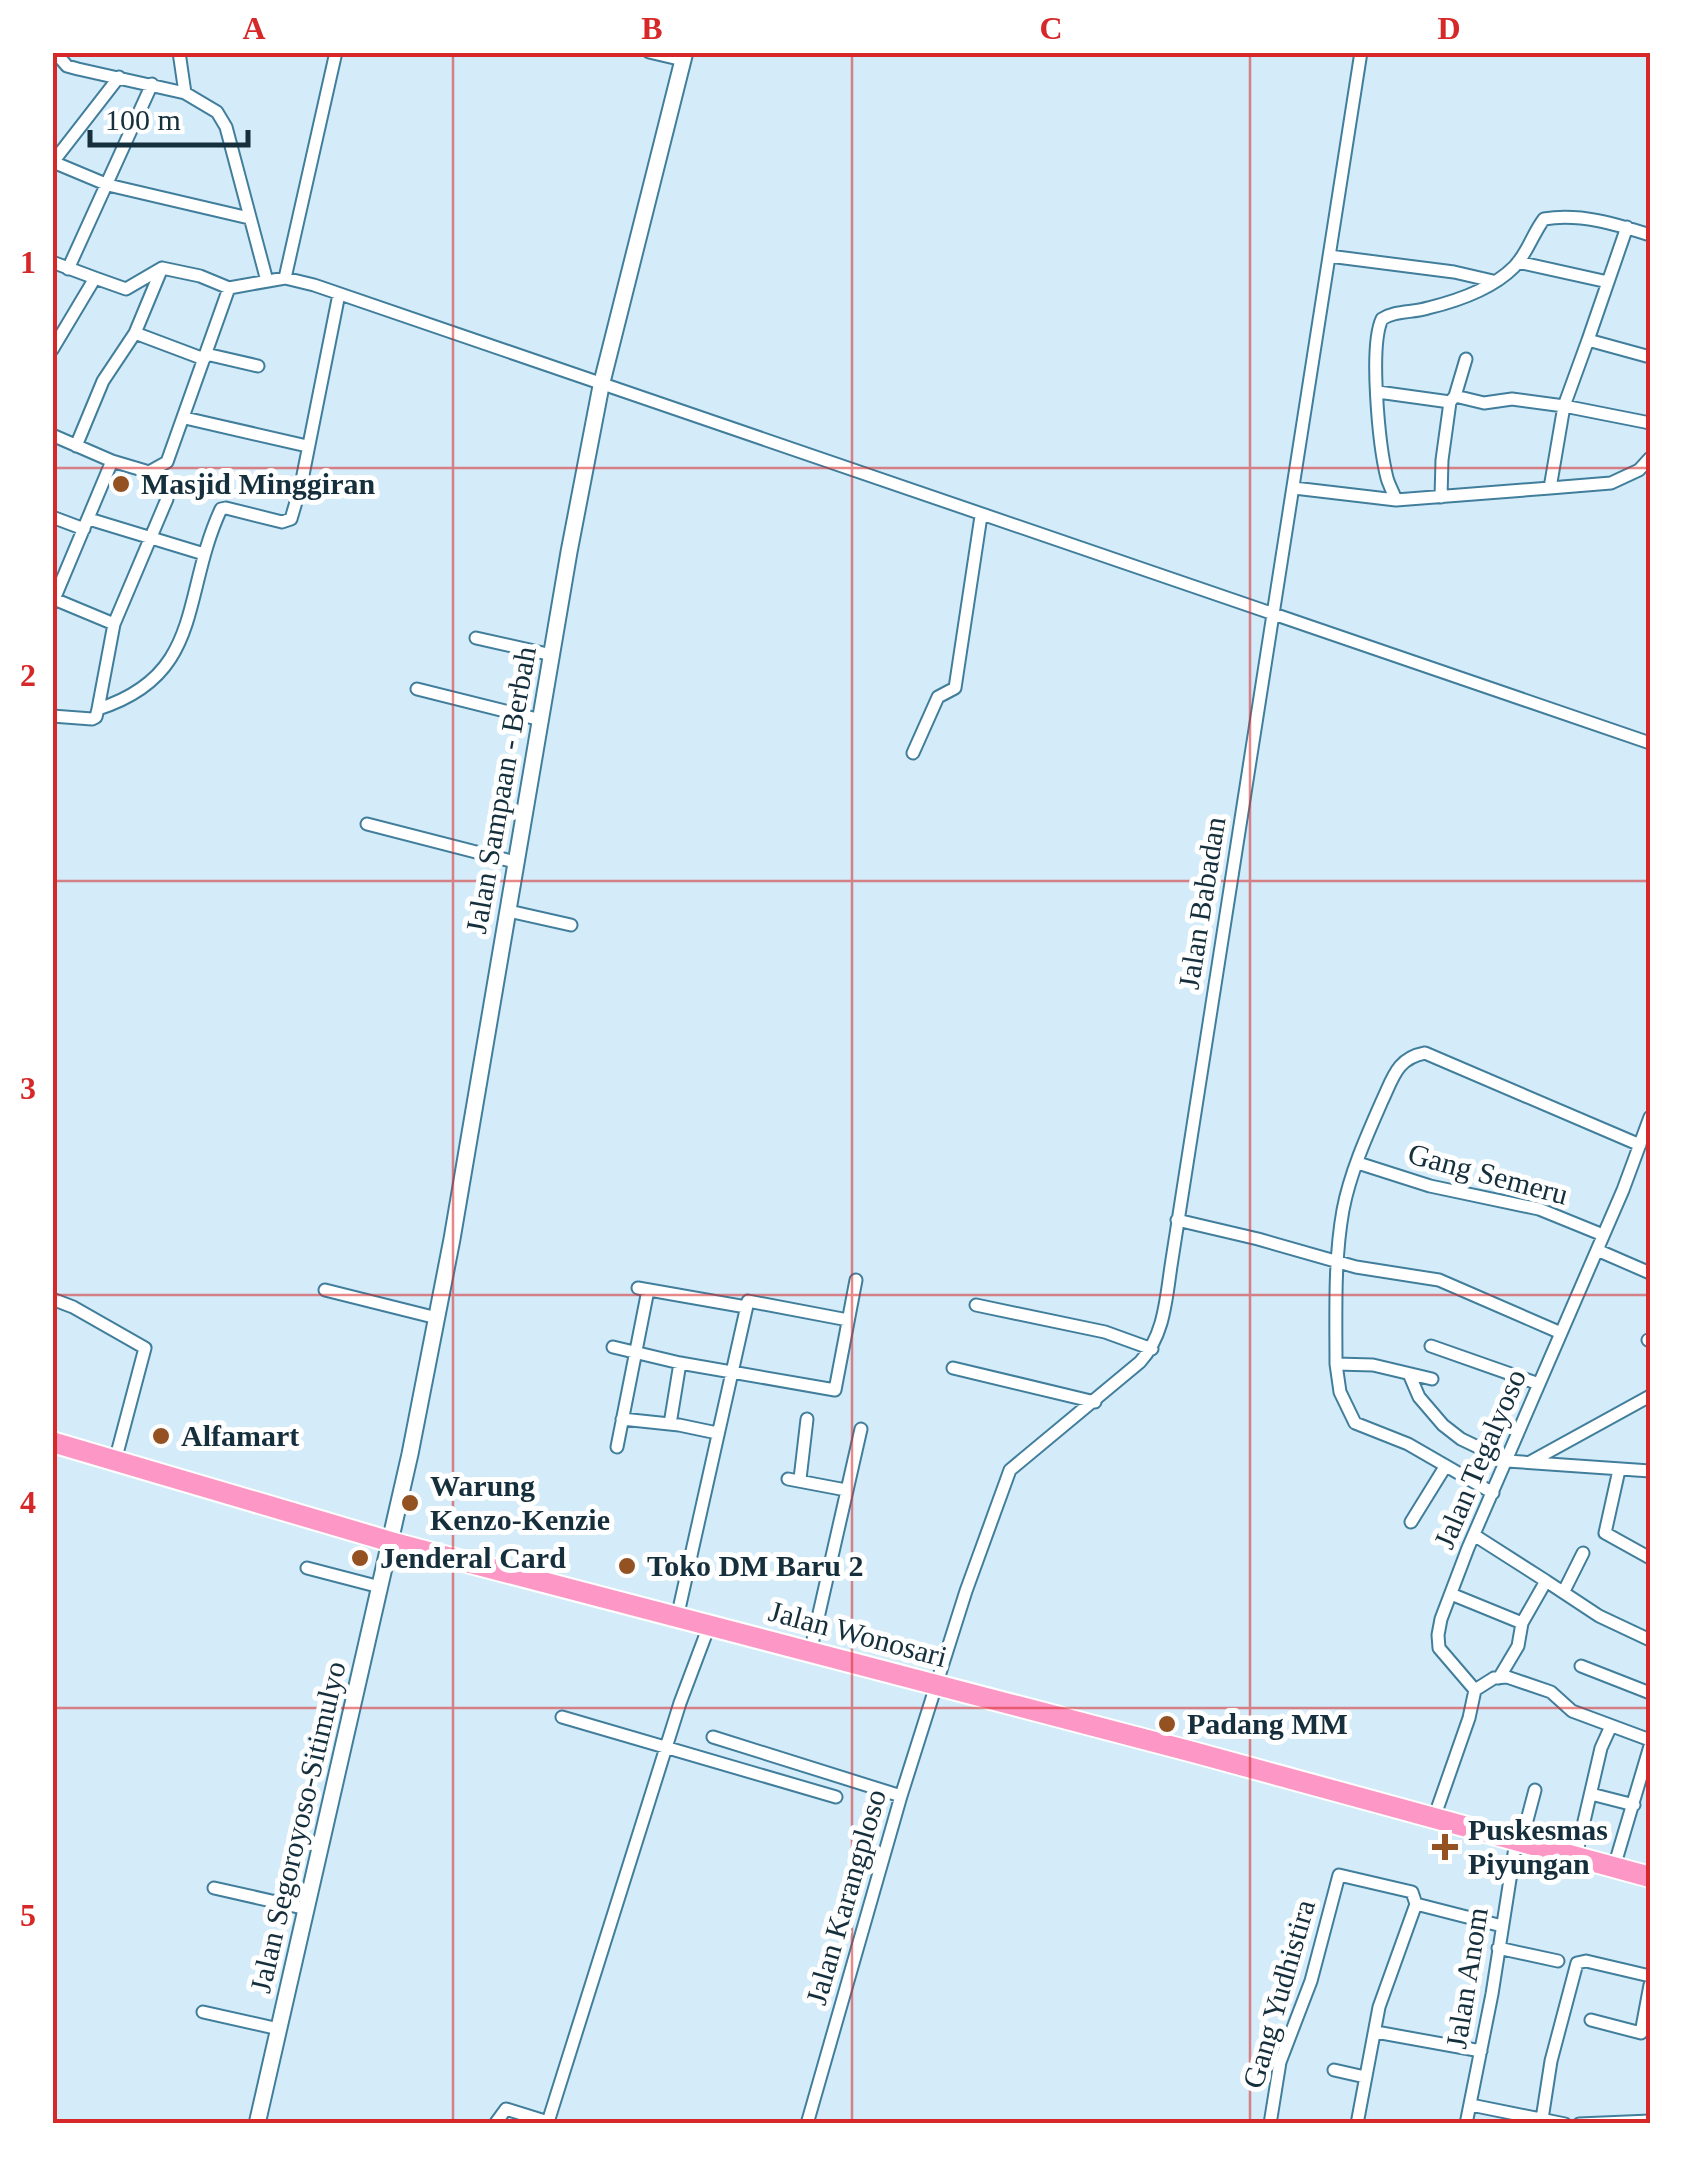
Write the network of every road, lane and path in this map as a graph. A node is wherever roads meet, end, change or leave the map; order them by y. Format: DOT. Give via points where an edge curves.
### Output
graph roads {
  1 [pos="179,52"];
  2 [pos="336,52"];
  3 [pos="649,52"];
  4 [pos="1361,52"];
  5 [pos="56,54"];
  6 [pos="684,56"];
  7 [pos="119,77"];
  8 [pos="152,84"];
  9 [pos="185,93"];
  10 [pos="108,185"];
  11 [pos="249,218"];
  12 [pos="1627,228"];
  13 [pos="1650,236"];
  14 [pos="1329,256"];
  15 [pos="52,262"];
  16 [pos="1518,262"];
  17 [pos="162,268"];
  18 [pos="68,269"];
  19 [pos="95,278"];
  20 [pos="285,278"];
  21 [pos="267,281"];
  22 [pos="1494,282"];
  23 [pos="1608,282"];
  24 [pos="229,288"];
  25 [pos="338,294"];
  26 [pos="136,333"];
  27 [pos="1588,340"];
  28 [pos="52,350"];
  29 [pos="205,357"];
  30 [pos="1650,357"];
  31 [pos="1466,359"];
  32 [pos="258,366"];
  33 [pos="601,386"];
  34 [pos="1378,392"];
  35 [pos="1452,399"];
  36 [pos="1564,406"];
  37 [pos="184,418"];
  38 [pos="1650,423"];
  39 [pos="52,435"];
  40 [pos="76,446"];
  41 [pos="307,446"];
  42 [pos="1650,458"];
  43 [pos="112,461"];
  44 [pos="157,469"];
  45 [pos="1294,488"];
  46 [pos="1550,488"];
  47 [pos="1440,497"];
  48 [pos="1396,500"];
  49 [pos="981,516"];
  50 [pos="52,518"];
  51 [pos="86,524"];
  52 [pos="152,536"];
  53 [pos="204,554"];
  54 [pos="58,575"];
  55 [pos="53,602"];
  56 [pos="1274,615"];
  57 [pos="114,624"];
  58 [pos="476,638"];
  59 [pos="552,654"];
  60 [pos="417,689"];
  61 [pos="98,709"];
  62 [pos="52,716"];
  63 [pos="541,720"];
  64 [pos="1650,744"];
  65 [pos="913,753"];
  66 [pos="367,824"];
  67 [pos="516,862"];
  68 [pos="509,911"];
  69 [pos="570,924"];
  70 [pos="1650,1117"];
  71 [pos="1640,1146"];
  72 [pos="1358,1162"];
  73 [pos="1177,1220"];
  74 [pos="1603,1235"];
  75 [pos="1596,1250"];
  76 [pos="1338,1262"];
  77 [pos="1650,1273"];
  78 [pos="856,1280"];
  79 [pos="325,1290"];
  80 [pos="52,1299"];
  81 [pos="976,1305"];
  82 [pos="746,1307"];
  83 [pos="436,1318"];
  84 [pos="848,1320"];
  85 [pos="1561,1333"];
  86 [pos="1431,1346"];
  87 [pos="613,1347"];
  88 [pos="1152,1349"];
  89 [pos="638,1352"];
  90 [pos="680,1362"];
  91 [pos="1336,1364"];
  92 [pos="953,1368"];
  93 [pos="731,1372"];
  94 [pos="1410,1376"];
  95 [pos="1432,1380"];
  96 [pos="1540,1384"];
  97 [pos="1650,1400"];
  98 [pos="1095,1402"];
  99 [pos="622,1419"];
  100 [pos="807,1419"];
  101 [pos="670,1424"];
  102 [pos="861,1430"];
  103 [pos="717,1433"];
  104 [pos="52,1442"];
  105 [pos="618,1446"];
  106 [pos="115,1462"];
  107 [pos="1508,1462"];
  108 [pos="1534,1462"];
  109 [pos="1445,1467"];
  110 [pos="1620,1470"];
  111 [pos="1650,1472"];
  112 [pos="846,1490"];
  113 [pos="1493,1494"];
  114 [pos="1411,1522"];
  115 [pos="1474,1535"];
  116 [pos="392,1542"];
  117 [pos="1583,1553"];
  118 [pos="1650,1558"];
  119 [pos="307,1568"];
  120 [pos="1546,1580"];
  121 [pos="380,1587"];
  122 [pos="1564,1591"];
  123 [pos="1450,1594"];
  124 [pos="677,1618"];
  125 [pos="1522,1623"];
  126 [pos="709,1626"];
  127 [pos="1650,1640"];
  128 [pos="810,1653"];
  129 [pos="1581,1666"];
  130 [pos="1499,1678"];
  131 [pos="938,1686"];
  132 [pos="1475,1690"];
  133 [pos="1650,1693"];
  134 [pos="562,1717"];
  135 [pos="1610,1726"];
  136 [pos="713,1737"];
  137 [pos="1650,1743"];
  138 [pos="753,1744"];
  139 [pos="666,1747"];
  140 [pos="742,1770"];
  141 [pos="1535,1790"];
  142 [pos="1591,1794"];
  143 [pos="900,1796"];
  144 [pos="836,1798"];
  145 [pos="1634,1804"];
  146 [pos="1434,1818"];
  147 [pos="1519,1842"];
  148 [pos="1576,1856"];
  149 [pos="1614,1867"];
  150 [pos="1650,1877"];
  151 [pos="214,1888"];
  152 [pos="1416,1904"];
  153 [pos="307,1910"];
  154 [pos="1502,1926"];
  155 [pos="1498,1948"];
  156 [pos="1558,1960"];
  157 [pos="1650,1976"];
  158 [pos="1650,1985"];
  159 [pos="203,2012"];
  160 [pos="1591,2020"];
  161 [pos="279,2029"];
  162 [pos="1376,2032"];
  163 [pos="1481,2051"];
  164 [pos="1334,2070"];
  165 [pos="1365,2077"];
  166 [pos="1470,2105"];
  167 [pos="1542,2119"];
  168 [pos="1650,2121"];
  169 [pos="550,2122"];
  170 [pos="258,2124"];
  171 [pos="495,2124"];
  172 [pos="807,2124"];
  173 [pos="1270,2124"];
  174 [pos="1357,2124"];
  175 [pos="1466,2124"];
  176 [pos="1565,2124"];
  177 [pos="1579,2124"];
  1 -- 9 [label="street"];
  2 -- 20 [label="street"];
  3 -- 6 [label="street"];
  4 -- 14 [label="street, Jalan Babadan"];
  5 -- 7 [label="street" via="68,66"];
  6 -- 33 [label="main road, Jalan Sampaan - Berbah"];
  7 -- 8 [label="street"];
  7 -- 10 [label="street" via="52,162"];
  8 -- 9 [label="street"];
  8 -- 10 [label="street"];
  9 -- 11 [label="street" via="222,119"];
  10 -- 11 [label="street"];
  10 -- 18 [label="street"];
  11 -- 21 [label="street"];
  12 -- 13 [label="street"];
  12 -- 16 [label="street" via="1574,217 1544,219"];
  12 -- 23 [label="street"];
  14 -- 22 [label="street"];
  14 -- 45 [label="street, Jalan Babadan"];
  15 -- 18 [label="street"];
  16 -- 22 [label="street"];
  16 -- 23 [label="street"];
  17 -- 19 [label="street" via="126,289"];
  17 -- 24 [label="street"];
  17 -- 26 [label="street"];
  18 -- 19 [label="street"];
  19 -- 28 [label="street"];
  20 -- 21 [label="street"];
  20 -- 25 [label="street"];
  21 -- 24 [label="street"];
  22 -- 34 [label="street" via="1453,301 1382,318 1375,354"];
  23 -- 27 [label="street"];
  24 -- 29 [label="street"];
  25 -- 33 [label="street"];
  25 -- 41 [label="street"];
  26 -- 29 [label="street"];
  26 -- 40 [label="street" via="103,381"];
  27 -- 30 [label="street"];
  27 -- 36 [label="street"];
  29 -- 32 [label="street"];
  29 -- 37 [label="street"];
  31 -- 35 [label="street"];
  33 -- 49 [label="street"];
  33 -- 59 [label="main road, Jalan Sampaan - Berbah"];
  34 -- 35 [label="street"];
  34 -- 48 [label="street" via="1387,480"];
  35 -- 36 [label="street"];
  35 -- 47 [label="street"];
  36 -- 38 [label="street"];
  36 -- 46 [label="street"];
  37 -- 41 [label="street"];
  37 -- 44 [label="street" via="167,462"];
  39 -- 40 [label="street"];
  40 -- 43 [label="street"];
  41 -- 53 [label="street" via="291,518 221,510"];
  42 -- 46 [label="street" via="1610,483"];
  43 -- 44 [label="street"];
  43 -- 51 [label="street"];
  44 -- 52 [label="street" via="166,480 167,499"];
  45 -- 48 [label="street"];
  45 -- 56 [label="street, Jalan Babadan"];
  46 -- 47 [label="street"];
  47 -- 48 [label="street"];
  49 -- 56 [label="street"];
  49 -- 65 [label="street" via="955,688 938,697"];
  50 -- 51 [label="street"];
  51 -- 52 [label="street"];
  51 -- 54 [label="street"];
  52 -- 53 [label="street"];
  52 -- 57 [label="street"];
  53 -- 61 [label="street" via="168,668 139,692"];
  54 -- 55 [label="street"];
  55 -- 57 [label="street"];
  56 -- 64 [label="street"];
  56 -- 73 [label="street, Jalan Babadan"];
  57 -- 61 [label="street"];
  58 -- 59 [label="street"];
  59 -- 63 [label="main road, Jalan Sampaan - Berbah"];
  60 -- 63 [label="street"];
  61 -- 62 [label="street" via="84,721"];
  63 -- 67 [label="main road, Jalan Sampaan - Berbah"];
  66 -- 67 [label="street"];
  67 -- 68 [label="main road, Jalan Sampaan - Berbah"];
  68 -- 69 [label="street"];
  68 -- 83 [label="main road, Jalan Sampaan - Berbah"];
  70 -- 71 [label="street, Jalan Tegalyoso"];
  71 -- 72 [label="street" via="1425,1052 1396,1070"];
  71 -- 74 [label="street, Jalan Tegalyoso"];
  72 -- 74 [label="street, Gang Semeru" via="1538,1210"];
  72 -- 76 [label="street" via="1343,1209"];
  73 -- 76 [label="street"];
  73 -- 88 [label="street, Jalan Babadan"];
  74 -- 75 [label="street, Jalan Tegalyoso"];
  75 -- 77 [label="street"];
  75 -- 85 [label="street, Jalan Tegalyoso"];
  76 -- 85 [label="street" via="1440,1280"];
  76 -- 91 [label="street"];
  78 -- 84 [label="street"];
  79 -- 83 [label="street"];
  80 -- 106 [label="street" via="145,1348"];
  81 -- 88 [label="street" via="1106,1332"];
  82 -- 84 [label="street" via="748,1301"];
  82 -- 89 [label="street" via="643,1289"];
  82 -- 93 [label="street"];
  83 -- 116 [label="main road, Jalan Sampaan - Berbah"];
  84 -- 93 [label="street" via="834,1390"];
  85 -- 96 [label="street, Jalan Tegalyoso"];
  86 -- 96 [label="street"];
  87 -- 89 [label="street"];
  88 -- 98 [label="street"];
  89 -- 90 [label="street"];
  89 -- 99 [label="street"];
  90 -- 93 [label="street"];
  90 -- 101 [label="street"];
  91 -- 94 [label="street"];
  91 -- 109 [label="street" via="1355,1424"];
  92 -- 98 [label="street"];
  93 -- 103 [label="street"];
  94 -- 95 [label="street"];
  94 -- 107 [label="street" via="1443,1425"];
  96 -- 107 [label="street, Jalan Tegalyoso"];
  97 -- 108 [label="street"];
  98 -- 131 [label="street" via="1010,1470"];
  99 -- 101 [label="street"];
  99 -- 105 [label="street"];
  100 -- 112 [label="street" via="794,1479"];
  101 -- 103 [label="street"];
  102 -- 112 [label="street"];
  103 -- 124 [label="street"];
  104 -- 106 [label="highway, Jalan Wonosari"];
  106 -- 116 [label="highway, Jalan Wonosari"];
  107 -- 108 [label="street"];
  107 -- 113 [label="street, Jalan Tegalyoso"];
  108 -- 110 [label="street"];
  109 -- 113 [label="street"];
  109 -- 114 [label="street"];
  110 -- 111 [label="street"];
  110 -- 118 [label="street" via="1605,1533"];
  112 -- 128 [label="street"];
  113 -- 115 [label="street, Jalan Tegalyoso"];
  115 -- 120 [label="street"];
  115 -- 123 [label="street, Jalan Tegalyoso"];
  116 -- 121 [label="main road, Jalan Segoroyoso-Sitimulyo"];
  116 -- 124 [label="highway, Jalan Wonosari"];
  117 -- 122 [label="street"];
  119 -- 121 [label="street"];
  120 -- 122 [label="street"];
  120 -- 125 [label="street"];
  121 -- 153 [label="main road, Jalan Segoroyoso-Sitimulyo"];
  122 -- 127 [label="street"];
  123 -- 125 [label="street"];
  123 -- 132 [label="street, Jalan Tegalyoso" via="1440,1648"];
  124 -- 126 [label="highway, Jalan Wonosari"];
  125 -- 130 [label="street" via="1518,1646"];
  126 -- 128 [label="highway, Jalan Wonosari"];
  126 -- 139 [label="street"];
  128 -- 131 [label="highway, Jalan Wonosari"];
  129 -- 133 [label="street"];
  130 -- 132 [label="street"];
  130 -- 135 [label="street" via="1551,1692 1572,1711"];
  131 -- 143 [label="street, Jalan Karangploso"];
  131 -- 146 [label="highway, Jalan Wonosari"];
  132 -- 146 [label="street"];
  134 -- 139 [label="street"];
  135 -- 137 [label="street"];
  135 -- 142 [label="street"];
  136 -- 138 [label="street"];
  137 -- 145 [label="street"];
  138 -- 140 [label="street"];
  138 -- 143 [label="street"];
  139 -- 140 [label="street"];
  139 -- 169 [label="street"];
  140 -- 144 [label="street"];
  141 -- 147 [label="street, Jalan Anom"];
  142 -- 145 [label="street"];
  142 -- 148 [label="street"];
  143 -- 172 [label="street, Jalan Karangploso"];
  145 -- 149 [label="street"];
  146 -- 147 [label="highway, Jalan Wonosari"];
  147 -- 148 [label="highway, Jalan Wonosari"];
  147 -- 154 [label="street, Jalan Anom"];
  148 -- 149 [label="highway, Jalan Wonosari"];
  149 -- 150 [label="highway, Jalan Wonosari"];
  151 -- 153 [label="street"];
  152 -- 154 [label="street, Gang Yudhistira"];
  152 -- 162 [label="street"];
  152 -- 173 [label="street, Gang Yudhistira" via="1412,1892 1338,1876 1311,1981 1288,2032"];
  153 -- 161 [label="main road, Jalan Segoroyoso-Sitimulyo"];
  154 -- 155 [label="street, Jalan Anom"];
  155 -- 156 [label="street"];
  155 -- 163 [label="street, Jalan Anom"];
  157 -- 167 [label="street" via="1579,1962"];
  158 -- 160 [label="street" via="1642,2033"];
  159 -- 161 [label="street"];
  161 -- 170 [label="main road, Jalan Segoroyoso-Sitimulyo"];
  162 -- 163 [label="street"];
  162 -- 165 [label="street"];
  163 -- 166 [label="street, Jalan Anom"];
  164 -- 165 [label="street"];
  165 -- 174 [label="street"];
  166 -- 167 [label="street"];
  166 -- 175 [label="street, Jalan Anom"];
  167 -- 176 [label="street"];
  168 -- 177 [label="street"];
  169 -- 171 [label="street" via="506,2109"];
}
